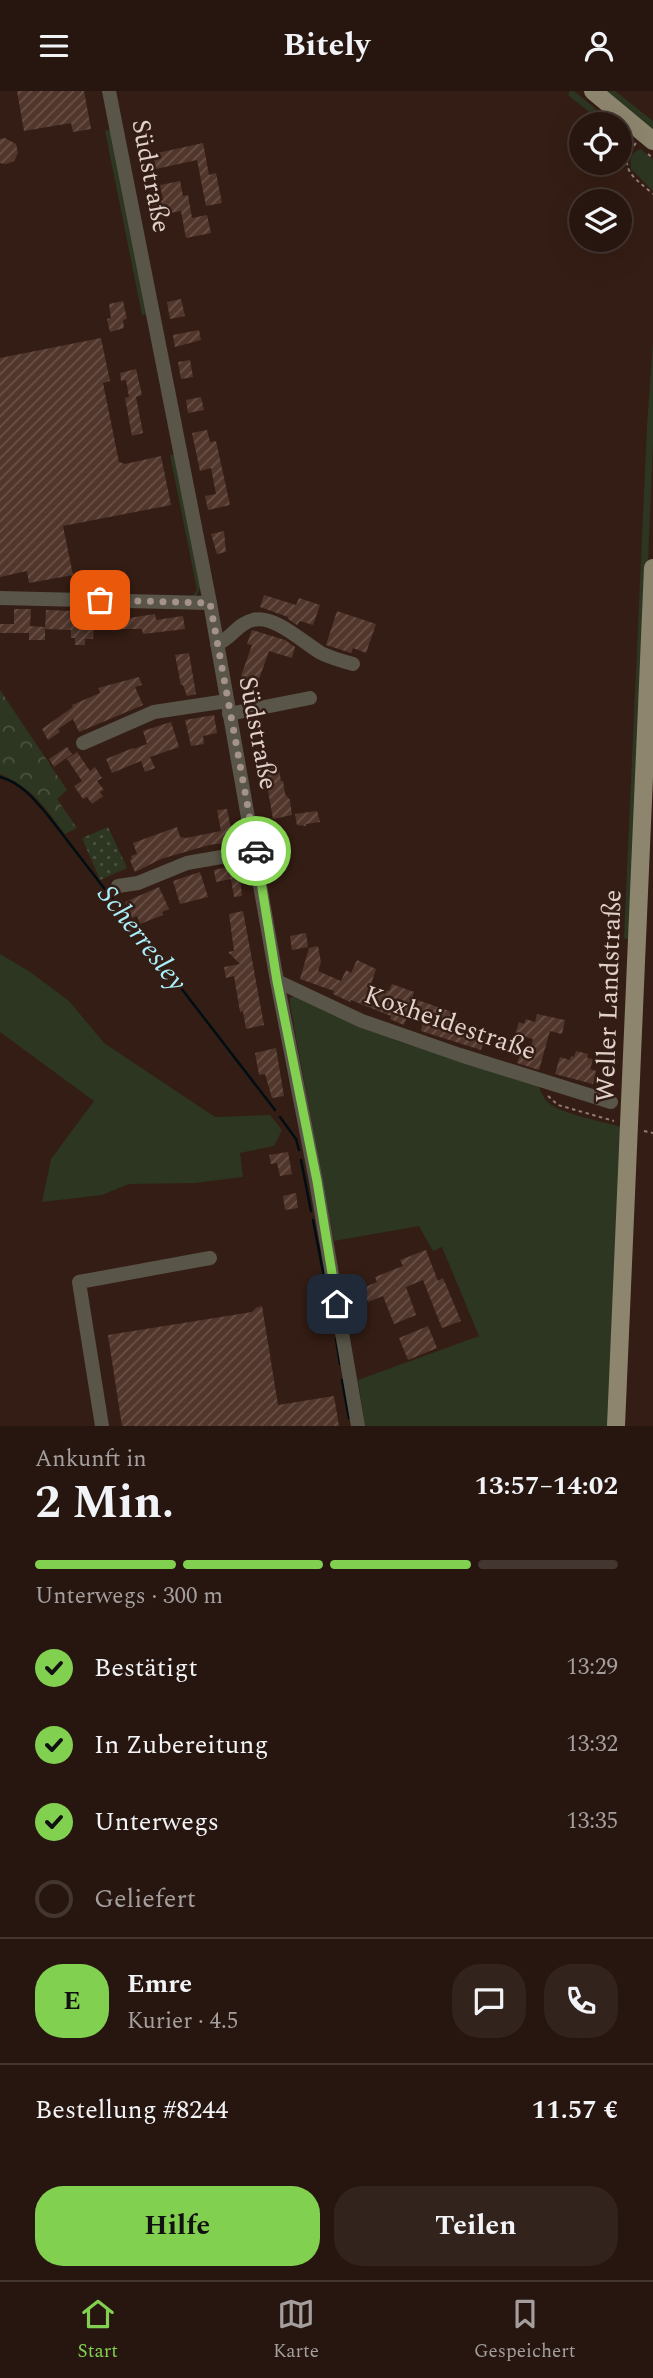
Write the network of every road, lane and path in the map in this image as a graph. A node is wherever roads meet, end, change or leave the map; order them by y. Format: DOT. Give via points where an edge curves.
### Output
graph roads {
  1 [pos="109,91"];
  2 [pos="593,91"];
  3 [pos="648,137"];
  4 [pos="653,194"];
  5 [pos="653,568"];
  6 [pos="0,598"];
  7 [pos="210,603"];
  8 [pos="216,644"];
  9 [pos="353,664"];
  10 [pos="310,698"];
  11 [pos="228,708"];
  12 [pos="83,744"];
  13 [pos="256,851"];
  14 [pos="118,886"];
  15 [pos="277,981"];
  16 [pos="611,1101"];
  17 [pos="558,1105"];
  18 [pos="618,1123"];
  19 [pos="644,1131"];
  20 [pos="653,1133"];
  21 [pos="210,1258"];
  22 [pos="102,1426"];
  23 [pos="358,1426"];
  24 [pos="617,1426"];
  1 -- 7 [label="street, Südstraße"];
  2 -- 3 [label="main road"];
  3 -- 4 [label="path" via="631,148 626,165"];
  5 -- 24 [label="main road, Weller Landstraße"];
  6 -- 7 [label="street"];
  7 -- 8 [label="street, Südstraße"];
  8 -- 9 [label="street" via="245,623 259,619 332,658"];
  8 -- 11 [label="street, Südstraße"];
  10 -- 11 [label="street"];
  11 -- 12 [label="street" via="154,712"];
  11 -- 13 [label="street, Südstraße"];
  13 -- 14 [label="street" via="187,863"];
  13 -- 15 [label="street, Südstraße"];
  15 -- 16 [label="street, Koxheidestraße" via="362,1021"];
  15 -- 23 [label="street, Südstraße" via="317,1181"];
  17 -- 18 [label="path"];
  19 -- 20 [label="path"];
  21 -- 22 [label="street" via="79,1282"];
}
